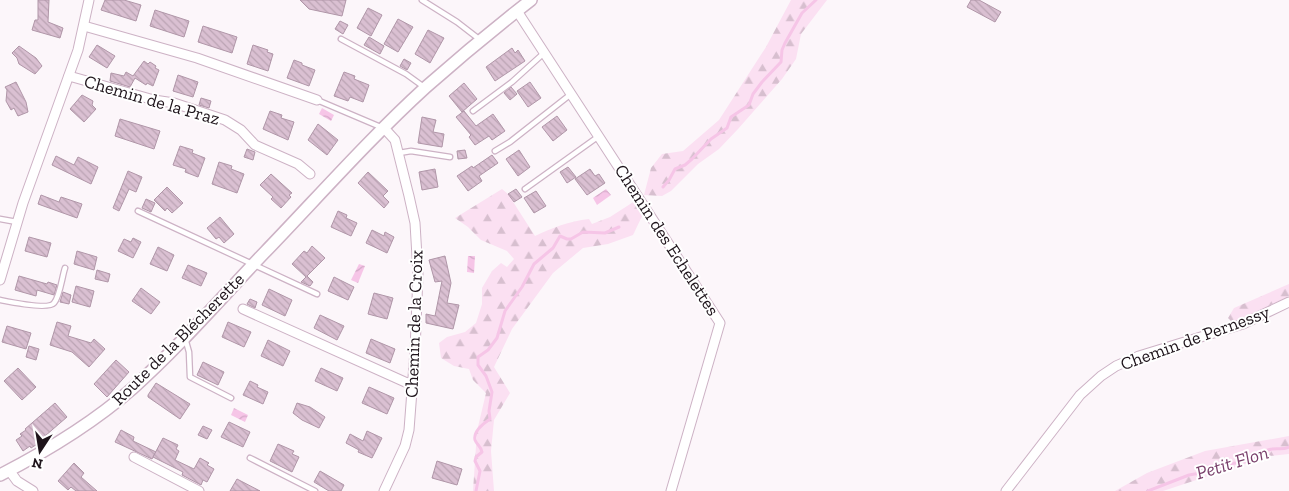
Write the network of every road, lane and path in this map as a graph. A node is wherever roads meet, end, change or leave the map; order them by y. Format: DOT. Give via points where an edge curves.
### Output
graph roads {
  1 [pos="89,0"];
  2 [pos="422,0"];
  3 [pos="531,0"];
  4 [pos="517,11"];
  5 [pos="84,26"];
  6 [pos="342,39"];
  7 [pos="480,40"];
  8 [pos="544,53"];
  9 [pos="69,76"];
  10 [pos="425,88"];
  11 [pos="571,94"];
  12 [pos="317,100"];
  13 [pos="473,110"];
  14 [pos="384,128"];
  15 [pos="599,136"];
  16 [pos="495,151"];
  17 [pos="399,153"];
  18 [pos="450,157"];
  19 [pos="310,174"];
  20 [pos="525,189"];
  21 [pos="138,211"];
  22 [pos="0,219"];
  23 [pos="17,222"];
  24 [pos="253,265"];
  25 [pos="65,268"];
  26 [pos="0,280"];
  27 [pos="317,294"];
  28 [pos="0,300"];
  29 [pos="1289,302"];
  30 [pos="243,309"];
  31 [pos="184,337"];
  32 [pos="413,384"];
  33 [pos="231,398"];
  34 [pos="134,457"];
  35 [pos="250,458"];
  36 [pos="3,472"];
  37 [pos="33,491"];
  38 [pos="199,491"];
  39 [pos="315,491"];
  40 [pos="384,491"];
  41 [pos="671,491"];
  42 [pos="1006,491"];
  1 -- 5 [label="street"];
  2 -- 7 [label="lane"];
  3 -- 4 [label="main road, Route de la Blécherette"];
  4 -- 7 [label="main road, Route de la Blécherette"];
  4 -- 8 [label="street, Chemin des Echelettes"];
  5 -- 9 [label="street"];
  5 -- 12 [label="street" via="198,58"];
  6 -- 10 [label="lane"];
  7 -- 10 [label="main road, Route de la Blécherette"];
  8 -- 11 [label="street, Chemin des Echelettes"];
  8 -- 13 [label="lane" via="512,82"];
  9 -- 19 [label="street, Chemin de la Praz" via="174,103 225,120 241,130 255,145 298,164"];
  9 -- 23 [label="street"];
  10 -- 14 [label="main road, Route de la Blécherette"];
  11 -- 15 [label="street, Chemin des Echelettes"];
  11 -- 16 [label="lane"];
  12 -- 14 [label="lane"];
  14 -- 17 [label="street, Chemin de la Croix" via="395,140"];
  14 -- 24 [label="main road, Route de la Blécherette"];
  15 -- 20 [label="lane"];
  15 -- 41 [label="street, Chemin des Echelettes" via="720,323"];
  17 -- 18 [label="lane" via="411,151"];
  17 -- 32 [label="street, Chemin de la Croix" via="412,206 417,245"];
  21 -- 24 [label="lane, Route de la Blécherette"];
  22 -- 23 [label="lane"];
  23 -- 26 [label="street"];
  24 -- 27 [label="lane, Route de la Blécherette"];
  24 -- 31 [label="main road, Route de la Blécherette"];
  25 -- 28 [label="lane" via="53,305"];
  29 -- 42 [label="street, Chemin de Pernessy" via="1243,324 1139,356 1108,371 1080,395"];
  30 -- 32 [label="street"];
  31 -- 33 [label="lane" via="189,352 190,377"];
  31 -- 36 [label="main road, Route de la Blécherette" via="108,408 30,460"];
  32 -- 40 [label="street, Chemin de la Croix" via="407,439"];
  34 -- 38 [label="street"];
  35 -- 39 [label="lane"];
  36 -- 37 [label="street"];
}
